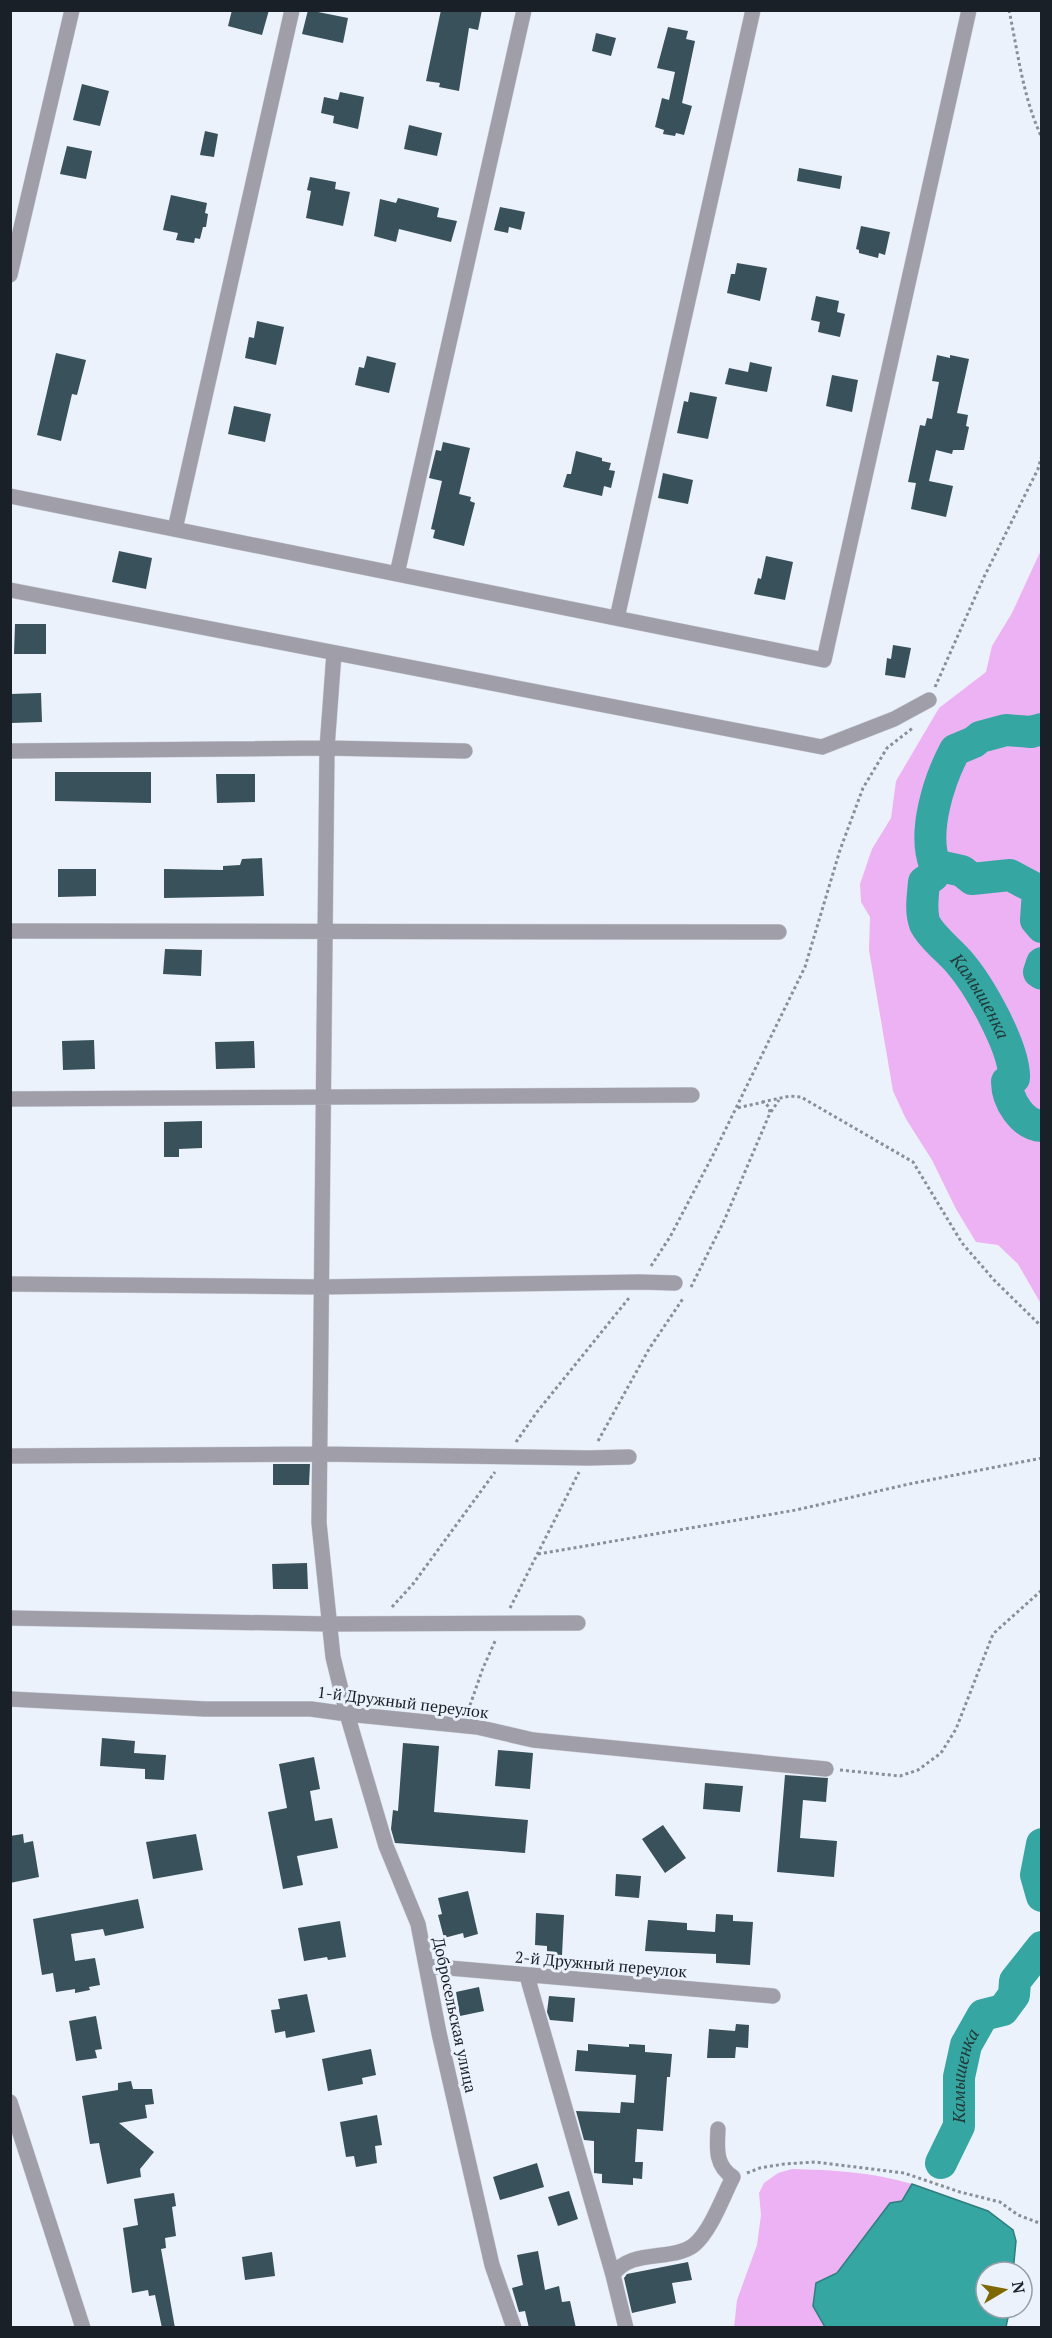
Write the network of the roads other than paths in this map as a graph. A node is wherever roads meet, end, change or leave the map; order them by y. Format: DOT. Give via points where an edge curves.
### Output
graph roads {
  1 [pos="72,10"];
  2 [pos="292,10"];
  3 [pos="524,10"];
  4 [pos="753,10"];
  5 [pos="969,10"];
  6 [pos="10,275"];
  7 [pos="10,496"];
  8 [pos="175,529"];
  9 [pos="397,574"];
  10 [pos="10,591"];
  11 [pos="617,618"];
  12 [pos="334,653"];
  13 [pos="929,700"];
  14 [pos="327,748"];
  15 [pos="10,751"];
  16 [pos="465,751"];
  17 [pos="10,931"];
  18 [pos="779,932"];
  19 [pos="325,933"];
  20 [pos="692,1095"];
  21 [pos="323,1096"];
  22 [pos="10,1100"];
  23 [pos="675,1283"];
  24 [pos="10,1284"];
  25 [pos="321,1287"];
  26 [pos="320,1454"];
  27 [pos="10,1456"];
  28 [pos="629,1457"];
  29 [pos="10,1618"];
  30 [pos="578,1623"];
  31 [pos="329,1624"];
  32 [pos="10,1699"];
  33 [pos="347,1714"];
  34 [pos="826,1769"];
  35 [pos="426,1966"];
  36 [pos="527,1976"];
  37 [pos="773,1996"];
  38 [pos="10,2102"];
  39 [pos="718,2129"];
  40 [pos="613,2275"];
  41 [pos="83,2328"];
  42 [pos="514,2328"];
  43 [pos="626,2328"];
  1 -- 6 [label="street"];
  2 -- 8 [label="street"];
  3 -- 9 [label="street"];
  4 -- 11 [label="street"];
  5 -- 11 [label="street" via="824,660"];
  7 -- 8 [label="street"];
  8 -- 9 [label="street"];
  9 -- 11 [label="street"];
  10 -- 12 [label="street"];
  12 -- 13 [label="street" via="822,747 894,719"];
  12 -- 14 [label="street, Добросельская улица"];
  14 -- 15 [label="street"];
  14 -- 16 [label="street"];
  14 -- 19 [label="street, Добросельская улица"];
  17 -- 19 [label="street"];
  18 -- 19 [label="street"];
  19 -- 21 [label="street, Добросельская улица"];
  20 -- 21 [label="street"];
  21 -- 22 [label="street"];
  21 -- 25 [label="street, Добросельская улица"];
  23 -- 25 [label="street"];
  24 -- 25 [label="street"];
  25 -- 26 [label="street, Добросельская улица"];
  26 -- 27 [label="street"];
  26 -- 28 [label="street"];
  26 -- 31 [label="street, Добросельская улица" via="319,1523"];
  29 -- 31 [label="street"];
  30 -- 31 [label="street"];
  31 -- 33 [label="street, Добросельская улица"];
  32 -- 33 [label="street, 1-й Дружный переулок" via="205,1709 311,1708"];
  33 -- 34 [label="street, 1-й Дружный переулок" via="464,1725 533,1740"];
  33 -- 35 [label="street, Добросельская улица" via="386,1846 418,1924"];
  35 -- 36 [label="street, 2-й Дружный переулок"];
  35 -- 42 [label="street, Добросельская улица" via="492,2265"];
  36 -- 37 [label="street, 2-й Дружный переулок"];
  36 -- 40 [label="street"];
  38 -- 41 [label="street"];
  39 -- 40 [label="street" via="719,2164 733,2176 717,2211 694,2245 629,2262 619,2266"];
  40 -- 43 [label="street"];
}
